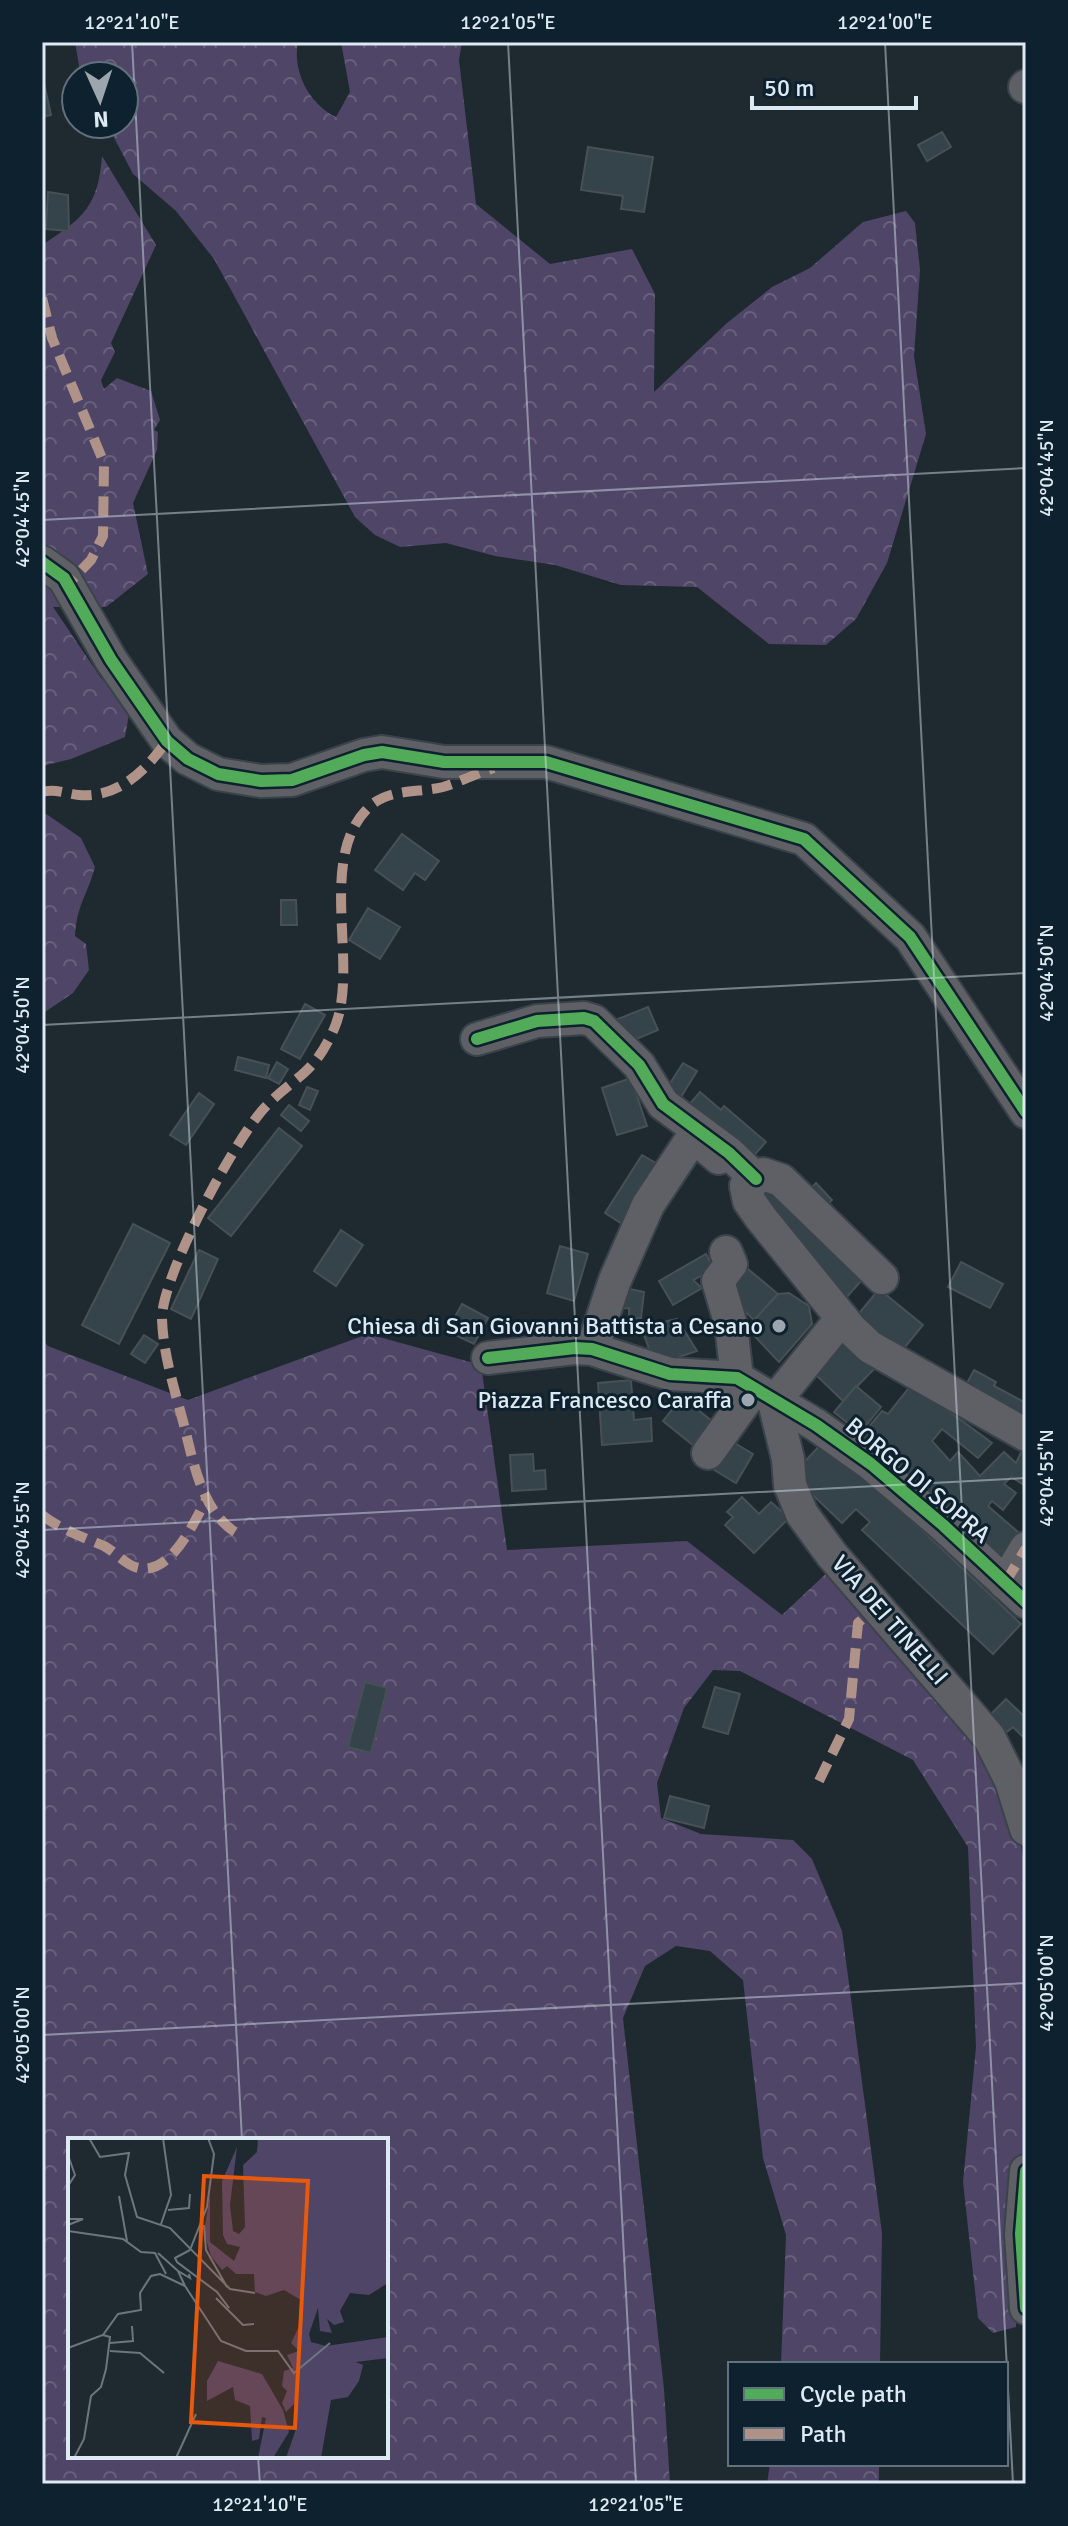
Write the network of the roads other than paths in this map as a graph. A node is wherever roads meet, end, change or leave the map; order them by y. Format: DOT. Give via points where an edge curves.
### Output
graph roads {
  1 [pos="42,562"];
  2 [pos="477,1039"];
  3 [pos="1026,1112"];
  4 [pos="751,1183"];
  5 [pos="726,1252"];
  6 [pos="882,1278"];
  7 [pos="842,1318"];
  8 [pos="592,1349"];
  9 [pos="488,1358"];
  10 [pos="755,1390"];
  11 [pos="1026,1435"];
  12 [pos="708,1453"];
  13 [pos="1026,1548"];
  14 [pos="1016,1593"];
  15 [pos="1026,1829"];
  16 [pos="1026,2171"];
  17 [pos="1026,2308"];
  1 -- 3 [label="street" via="64,578 111,660 167,741 210,771 261,781 299,779 382,752 444,762 546,762 797,835 910,937"];
  2 -- 4 [label="street" via="537,1021 594,1021 639,1065 663,1104 729,1153"];
  4 -- 6 [label="street" via="769,1173 781,1180"];
  4 -- 7 [label="street" via="752,1205"];
  4 -- 8 [label="street" via="704,1144 689,1143 648,1205"];
  5 -- 10 [label="street, VIA DEI TINELLI" via="731,1264 718,1281"];
  7 -- 10 [label="street"];
  7 -- 11 [label="street" via="896,1364"];
  8 -- 9 [label="street"];
  8 -- 10 [label="street" via="670,1374"];
  10 -- 12 [label="street"];
  10 -- 14 [label="street, BORGO DI SOPRA" via="871,1464"];
  10 -- 15 [label="street, VIA DEI TINELLI" via="802,1514 989,1737"];
  13 -- 14 [label="street"];
  16 -- 17 [label="street" via="1021,2223"];
}
